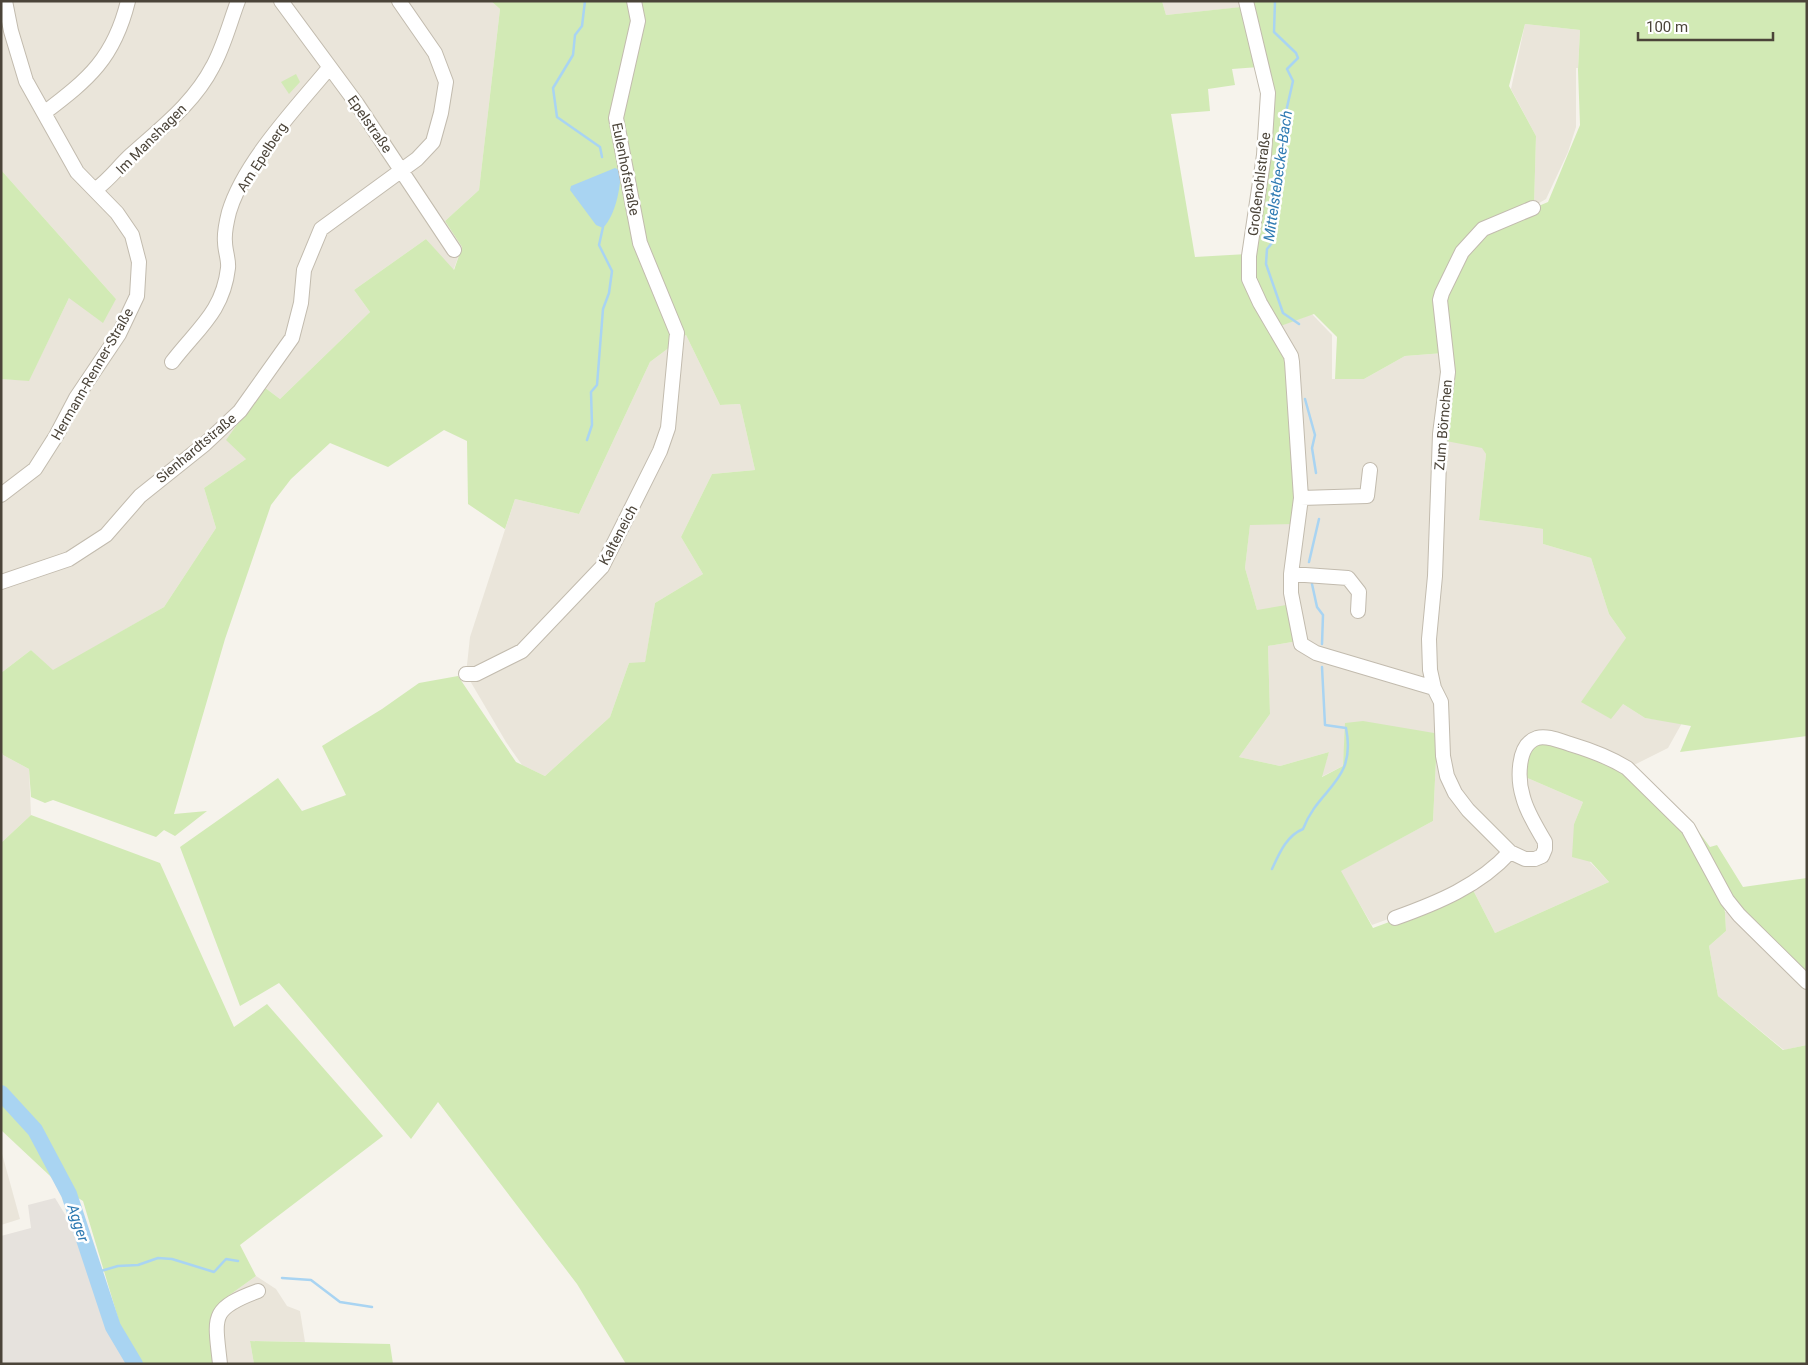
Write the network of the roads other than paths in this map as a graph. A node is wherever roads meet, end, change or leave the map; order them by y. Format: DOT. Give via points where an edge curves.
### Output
graph roads {
  1 [pos="6,1"];
  2 [pos="128,1"];
  3 [pos="238,1"];
  4 [pos="281,1"];
  5 [pos="399,1"];
  6 [pos="634,1"];
  7 [pos="1246,1"];
  8 [pos="329,68"];
  9 [pos="44,113"];
  10 [pos="402,169"];
  11 [pos="96,189"];
  12 [pos="1533,208"];
  13 [pos="454,250"];
  14 [pos="677,333"];
  15 [pos="172,362"];
  16 [pos="1370,470"];
  17 [pos="1,495"];
  18 [pos="1301,498"];
  19 [pos="1291,574"];
  20 [pos="1,582"];
  21 [pos="1358,611"];
  22 [pos="466,674"];
  23 [pos="1434,688"];
  24 [pos="1510,852"];
  25 [pos="1395,918"];
  26 [pos="1807,982"];
  27 [pos="258,1291"];
  28 [pos="220,1364"];
  1 -- 9 [label="street, Hermann-Renner-Straße" via="26,81"];
  2 -- 9 [label="street" via="112,46 96,70"];
  3 -- 11 [label="street, Im Manshagen" via="214,65 195,95"];
  4 -- 8 [label="street, Epelstraße"];
  5 -- 10 [label="street, Sienhardtstraße" via="435,54 446,82 433,142"];
  6 -- 14 [label="street, Eulenhofstraße" via="638,21 616,118 640,243"];
  7 -- 18 [label="street, Großenohlstraße" via="1268,93 1249,279 1291,356"];
  8 -- 10 [label="street, Epelstraße"];
  8 -- 15 [label="street, Am Epelberg" via="292,111 241,183 229,212 224,240 228,267 223,291 211,316"];
  9 -- 11 [label="street, Hermann-Renner-Straße" via="77,172"];
  10 -- 13 [label="street, Epelstraße"];
  10 -- 20 [label="street, Sienhardtstraße" via="321,229 304,270 301,303 292,338 240,411 140,496 106,536 69,559"];
  11 -- 17 [label="street, Hermann-Renner-Straße" via="132,235 139,262 137,296 119,334 76,398 35,469"];
  12 -- 23 [label="street, Zum Börnchen" via="1483,229 1462,252 1440,300 1448,372 1440,434 1435,576 1429,639"];
  14 -- 22 [label="street, Kalteneich" via="668,428 602,567 522,651 476,674"];
  16 -- 18 [label="street" via="1367,496"];
  18 -- 19 [label="street"];
  19 -- 21 [label="street" via="1348,578 1360,592"];
  19 -- 23 [label="street" via="1291,593 1301,644 1316,653"];
  23 -- 24 [label="street, Zum Börnchen" via="1441,702 1447,776 1468,810"];
  24 -- 25 [label="street" via="1471,886"];
  24 -- 26 [label="street" via="1525,859 1535,859 1542,856 1545,849 1545,842 1523,797 1520,781 1523,752 1529,743 1547,738 1592,751 1626,768 1688,828 1727,900"];
  27 -- 28 [label="street" via="228,1304 219,1312 216,1328"];
}
